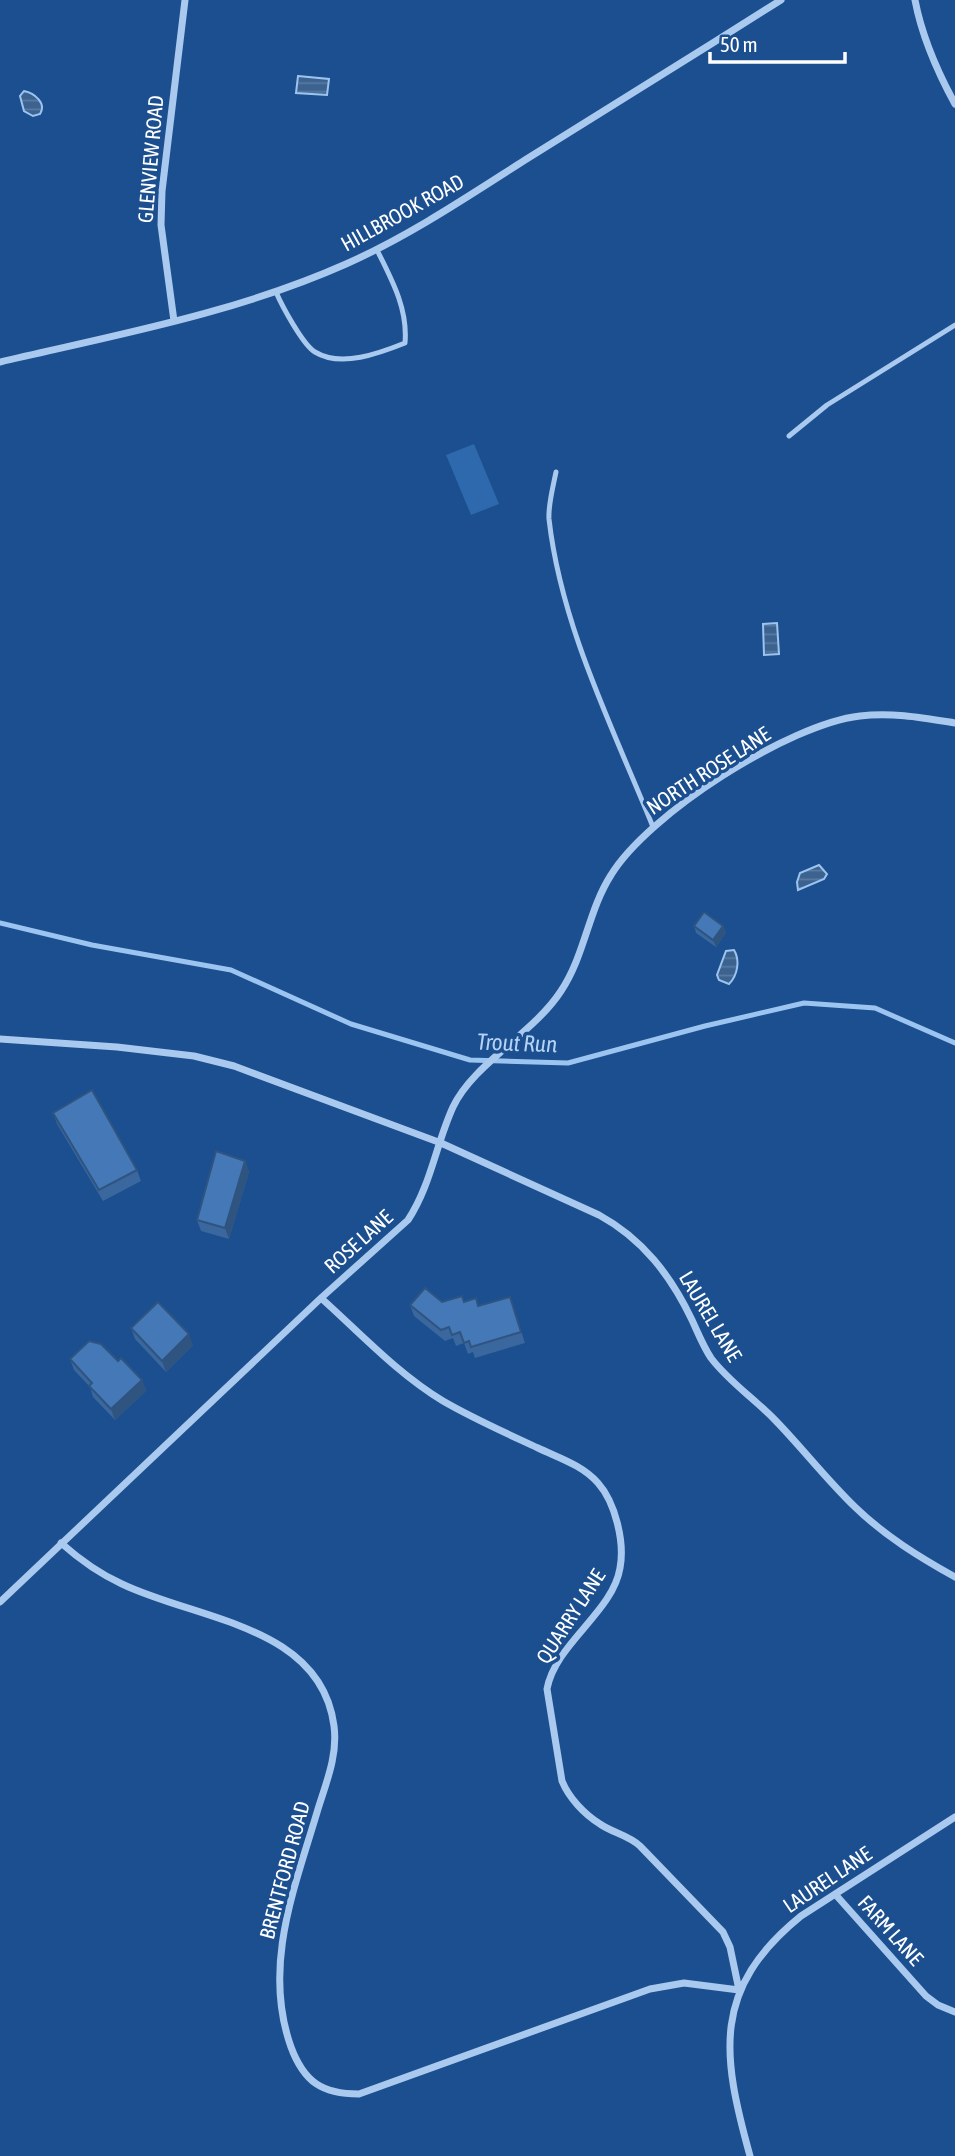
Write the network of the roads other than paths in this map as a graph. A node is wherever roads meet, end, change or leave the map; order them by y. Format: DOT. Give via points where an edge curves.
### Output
graph roads {
  1 [pos="185,0"];
  2 [pos="781,0"];
  3 [pos="915,0"];
  4 [pos="955,104"];
  5 [pos="377,250"];
  6 [pos="276,292"];
  7 [pos="174,321"];
  8 [pos="955,325"];
  9 [pos="0,362"];
  10 [pos="789,436"];
  11 [pos="555,472"];
  12 [pos="955,723"];
  13 [pos="653,827"];
  14 [pos="0,1039"];
  15 [pos="441,1143"];
  16 [pos="321,1298"];
  17 [pos="61,1543"];
  18 [pos="955,1577"];
  19 [pos="0,1602"];
  20 [pos="955,1817"];
  21 [pos="835,1894"];
  22 [pos="739,1990"];
  23 [pos="955,2012"];
  24 [pos="750,2156"];
  1 -- 7 [label="street, GLENVIEW ROAD" via="162,191 162,246"];
  2 -- 5 [label="street, HILLBROOK ROAD"];
  3 -- 4 [label="street" via="926,42"];
  5 -- 6 [label="street, HILLBROOK ROAD"];
  5 -- 6 [label="lane" via="396,285 405,343 376,354 340,359 314,352"];
  6 -- 7 [label="street, HILLBROOK ROAD"];
  7 -- 9 [label="street, HILLBROOK ROAD"];
  8 -- 10 [label="lane" via="827,405"];
  11 -- 13 [label="lane" via="549,517 564,592 584,657"];
  12 -- 13 [label="street, NORTH ROSE LANE" via="897,714 861,716 808,729 737,768"];
  13 -- 15 [label="street, NORTH ROSE LANE" via="624,855 604,886 579,958 561,992 547,1011 466,1087 453,1106"];
  14 -- 15 [label="street" via="194,1056 234,1066"];
  15 -- 16 [label="street, ROSE LANE" via="419,1204 408,1220"];
  15 -- 18 [label="street, LAUREL LANE" via="622,1227 669,1277 711,1357 727,1376 877,1527"];
  16 -- 17 [label="street, ROSE LANE"];
  16 -- 22 [label="street, QUARRY LANE" via="441,1400 581,1469 605,1493 622,1538 619,1574 611,1592 557,1663 547,1689 562,1781 575,1803 599,1824 640,1846 723,1932"];
  17 -- 19 [label="street, ROSE LANE"];
  17 -- 22 [label="street, BRENTFORD ROAD" via="122,1585 278,1643 303,1662 325,1689 334,1727 331,1766 279,1957 288,2038 312,2081 333,2091 359,2094 650,1989 684,1983"];
  20 -- 21 [label="street, LAUREL LANE"];
  21 -- 22 [label="street, LAUREL LANE" via="783,1930"];
  21 -- 23 [label="street, FARM LANE" via="926,1996"];
  22 -- 24 [label="street, LAUREL LANE" via="730,2068"];
}
